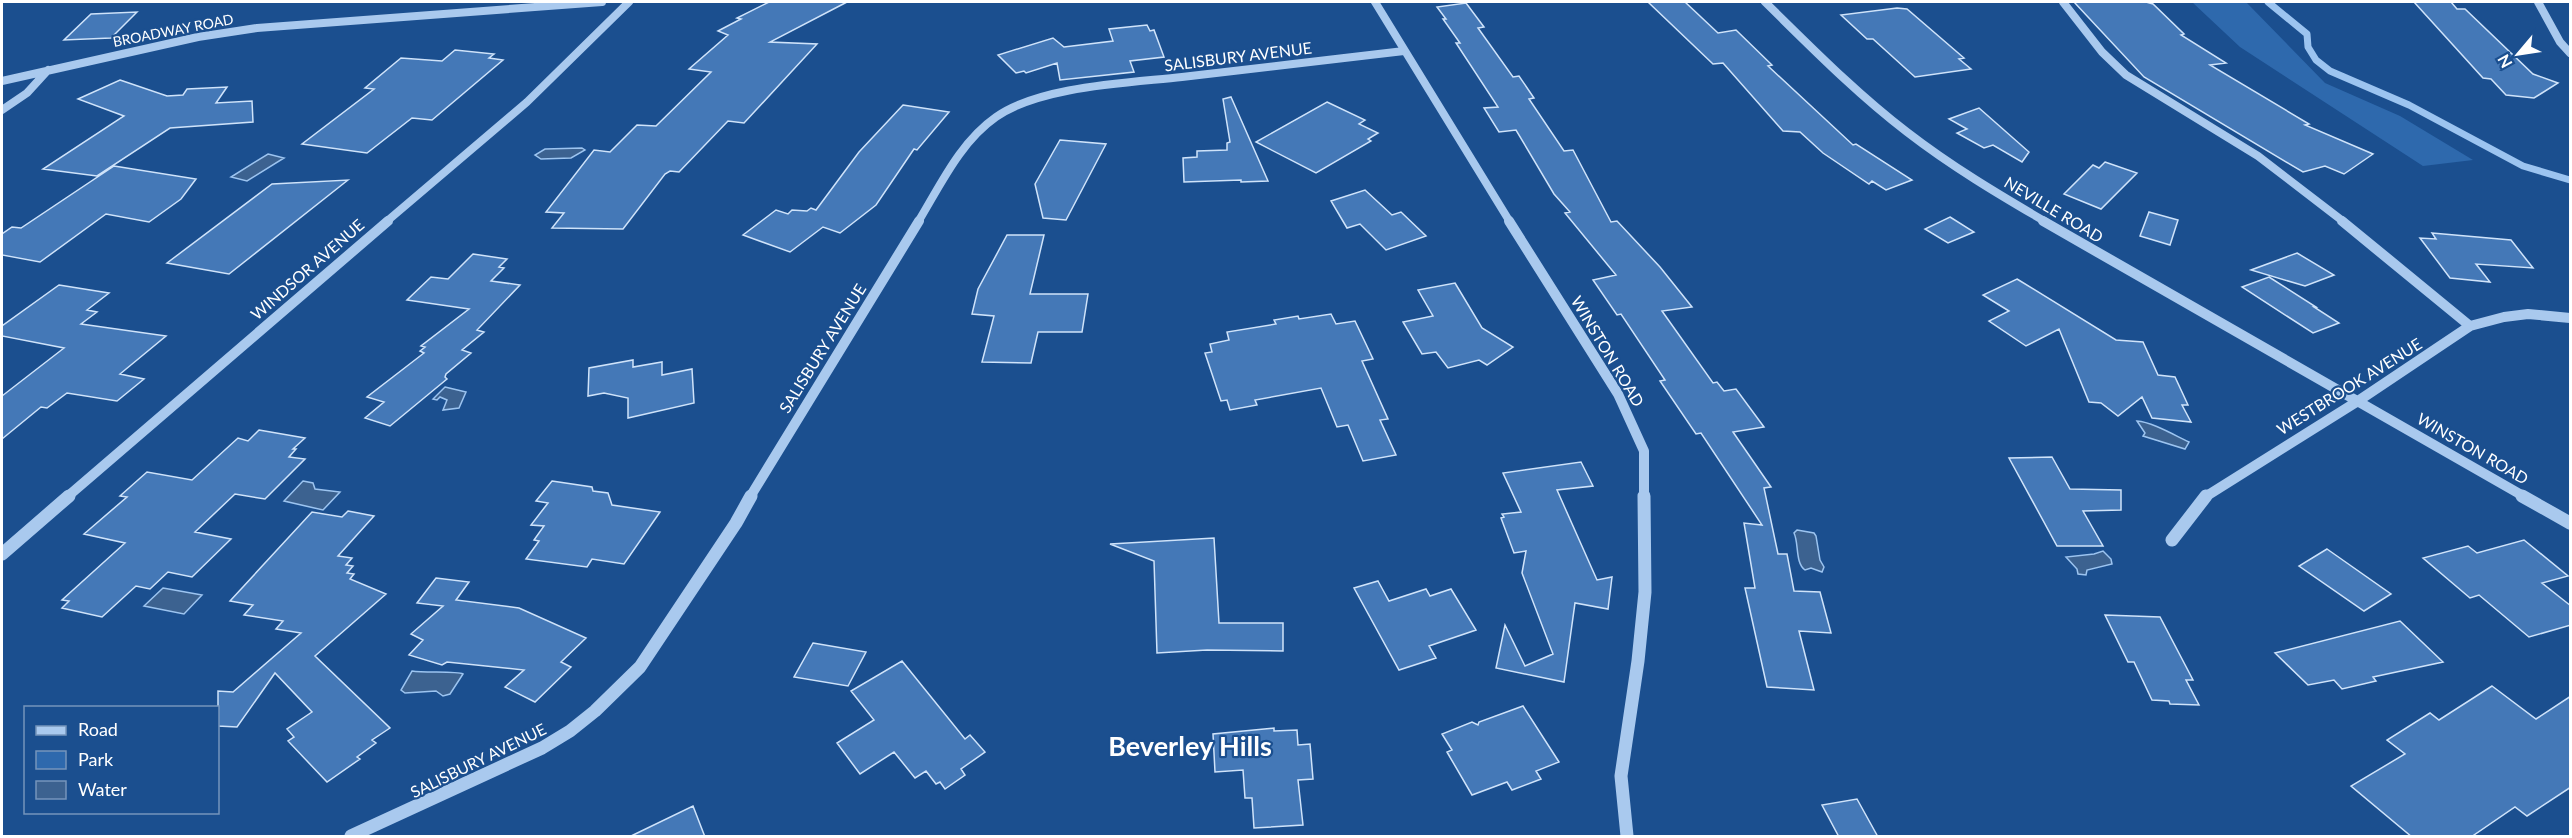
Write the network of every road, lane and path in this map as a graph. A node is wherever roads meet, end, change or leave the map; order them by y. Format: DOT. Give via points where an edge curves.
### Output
graph roads {
  1 [pos="602,2"];
  2 [pos="629,2"];
  3 [pos="1375,2"];
  4 [pos="1765,2"];
  5 [pos="2063,2"];
  6 [pos="2538,2"];
  7 [pos="1404,51"];
  8 [pos="2571,53"];
  9 [pos="48,70"];
  10 [pos="2,81"];
  11 [pos="2,110"];
  12 [pos="2571,318"];
  13 [pos="2470,326"];
  14 [pos="2358,401"];
  15 [pos="2571,523"];
  16 [pos="2172,540"];
  17 [pos="2,554"];
  18 [pos="351,837"];
  19 [pos="1627,837"];
  1 -- 9 [label="street, BROADWAY ROAD" via="257,28"];
  2 -- 17 [label="street, WINDSOR AVENUE" via="527,102"];
  3 -- 7 [label="street, WINSTON ROAD"];
  4 -- 14 [label="street, NEVILLE ROAD" via="1831,67 1930,148 2069,236"];
  5 -- 13 [label="street" via="2102,52 2126,75 2258,156 2305,190"];
  6 -- 8 [label="street" via="2560,42"];
  7 -- 18 [label="street, SALISBURY AVENUE" via="1097,87 1054,95 999,114 963,149 736,523 640,667 595,711 542,748"];
  7 -- 19 [label="street, WINSTON ROAD" via="1618,394 1644,451 1645,592 1621,776"];
  9 -- 10 [label="street, BROADWAY ROAD"];
  9 -- 11 [label="street" via="36,85"];
  12 -- 13 [label="street, WESTBROOK AVENUE" via="2528,314"];
  13 -- 14 [label="street, WESTBROOK AVENUE"];
  14 -- 15 [label="street, WINSTON ROAD"];
  14 -- 16 [label="street, WESTBROOK AVENUE" via="2207,494"];
}
